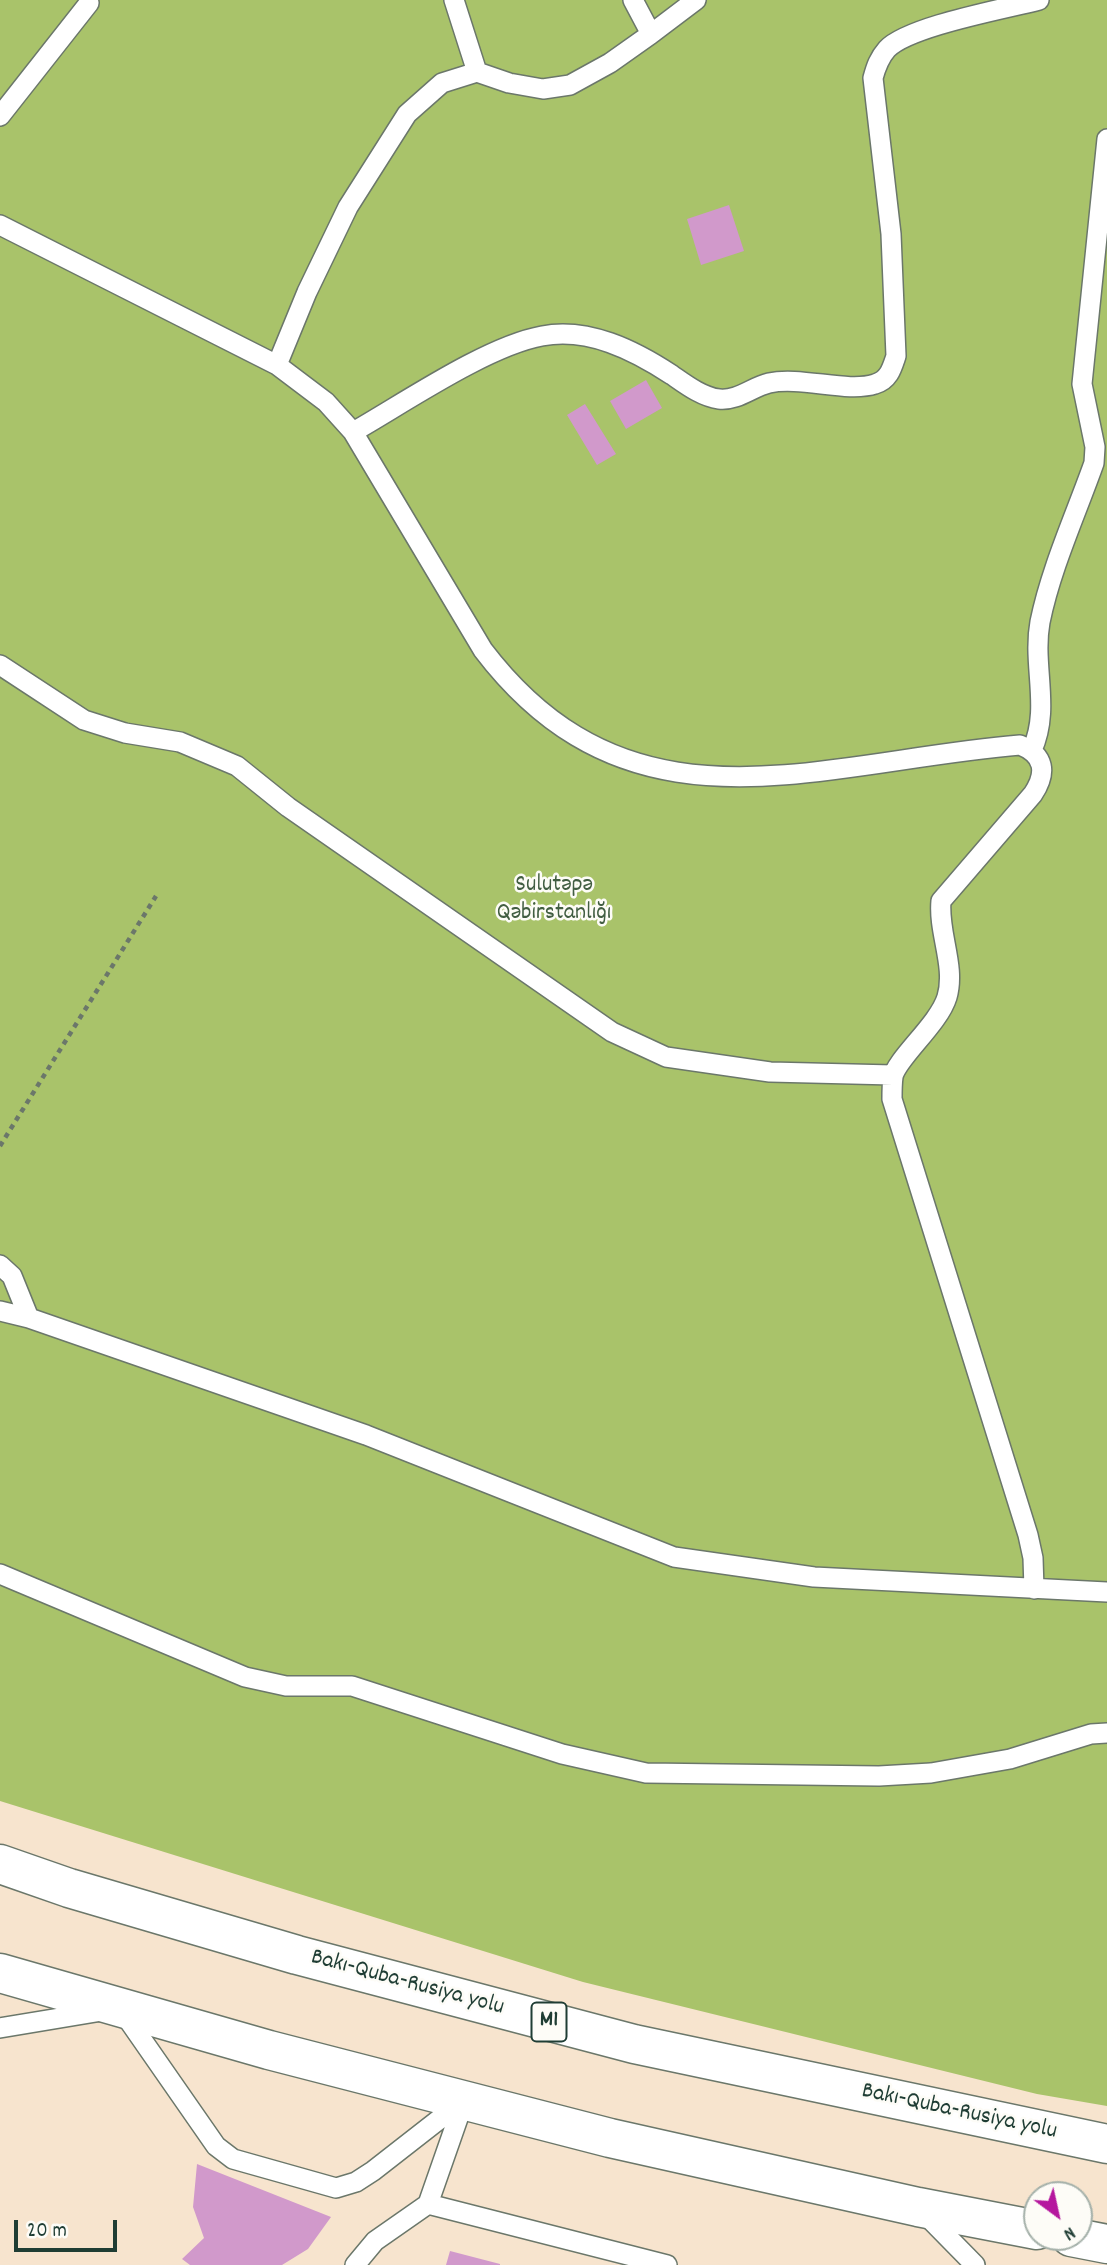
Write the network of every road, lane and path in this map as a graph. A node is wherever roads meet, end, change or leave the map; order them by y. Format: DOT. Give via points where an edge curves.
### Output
graph roads {
  1 [pos="454,0"];
  2 [pos="633,0"];
  3 [pos="696,0"];
  4 [pos="1039,0"];
  5 [pos="89,2"];
  6 [pos="651,34"];
  7 [pos="477,72"];
  8 [pos="0,116"];
  9 [pos="1107,139"];
  10 [pos="0,225"];
  11 [pos="277,365"];
  12 [pos="353,432"];
  13 [pos="0,665"];
  14 [pos="1032,750"];
  15 [pos="156,897"];
  16 [pos="893,1074"];
  17 [pos="0,1146"];
  18 [pos="0,1265"];
  19 [pos="0,1311"];
  20 [pos="29,1318"];
  21 [pos="0,1574"];
  22 [pos="1034,1589"];
  23 [pos="1107,1592"];
  24 [pos="1107,1732"];
  25 [pos="0,1864"];
  26 [pos="0,1973"];
  27 [pos="120,2008"];
  28 [pos="0,2028"];
  29 [pos="464,2100"];
  30 [pos="1107,2144"];
  31 [pos="428,2204"];
  32 [pos="918,2207"];
  33 [pos="1023,2227"];
  34 [pos="355,2265"];
  35 [pos="667,2265"];
  36 [pos="975,2265"];
  1 -- 7 [label="lane"];
  2 -- 6 [label="lane"];
  3 -- 6 [label="lane"];
  4 -- 12 [label="lane" via="913,34 889,47 877,63 873,78 891,234 896,356 890,374 877,384 787,381 717,399 604,340 573,333 504,347"];
  5 -- 8 [label="lane"];
  6 -- 7 [label="lane" via="570,85 543,89"];
  7 -- 11 [label="lane" via="442,83 407,114 348,207"];
  9 -- 14 [label="lane" via="1082,384 1094,463 1040,621 1037,652 1043,716"];
  10 -- 11 [label="lane"];
  11 -- 12 [label="lane" via="326,402"];
  12 -- 14 [label="lane" via="483,650 536,709 600,751 626,762 715,776 780,775 1001,746"];
  13 -- 16 [label="lane" via="84,720 125,733 180,742 237,766 288,807 612,1032 655,1052 771,1072"];
  14 -- 16 [label="lane" via="1040,758 1042,781 942,901 940,921 950,973 947,997 935,1021"];
  15 -- 17 [label="path"];
  16 -- 22 [label="lane" via="892,1099 900,1130 1028,1535"];
  18 -- 20 [label="lane" via="12,1276"];
  19 -- 20 [label="lane"];
  20 -- 22 [label="lane" via="366,1434 674,1557 814,1577"];
  21 -- 24 [label="lane" via="245,1677 285,1686 352,1686 562,1754 646,1773 931,1773 1010,1759"];
  22 -- 23 [label="lane"];
  25 -- 30 [label="highway, Bakı-Quba-Rusiya yolu / M1" via="297,1955 634,2044"];
  26 -- 27 [label="highway"];
  27 -- 28 [label="lane"];
  27 -- 29 [label="highway"];
  27 -- 29 [label="lane" via="216,2146 233,2159 336,2188 373,2171"];
  29 -- 31 [label="lane"];
  29 -- 32 [label="highway"];
  31 -- 34 [label="lane" via="375,2241"];
  31 -- 35 [label="lane"];
  32 -- 33 [label="highway"];
  32 -- 36 [label="lane"];
}
